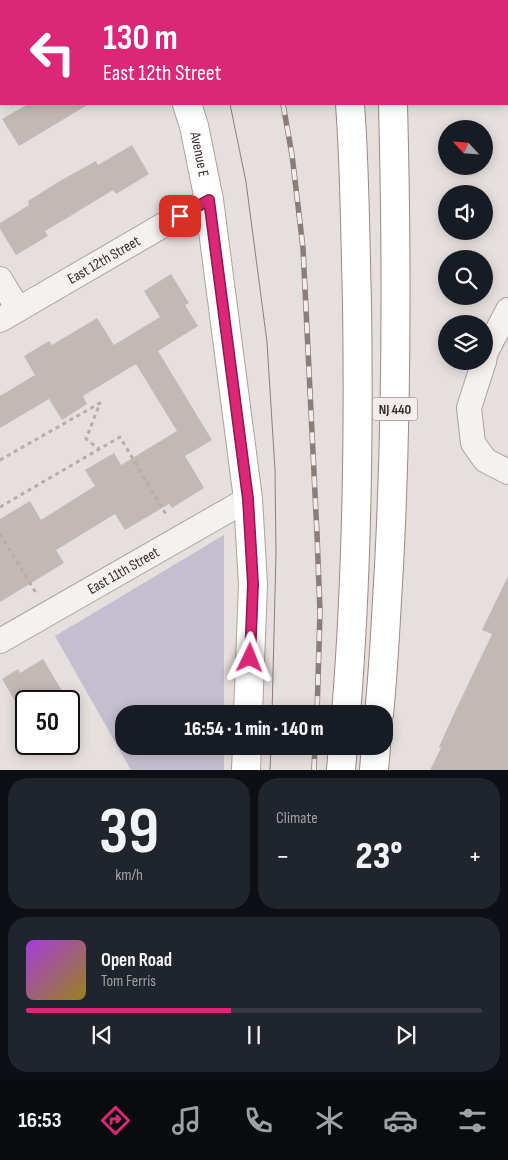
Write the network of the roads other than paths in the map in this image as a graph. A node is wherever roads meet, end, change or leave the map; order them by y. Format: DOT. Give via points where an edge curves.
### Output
graph roads {
  1 [pos="188,105"];
  2 [pos="350,105"];
  3 [pos="394,105"];
  4 [pos="209,200"];
  5 [pos="0,279"];
  6 [pos="508,310"];
  7 [pos="9,315"];
  8 [pos="493,338"];
  9 [pos="481,370"];
  10 [pos="508,472"];
  11 [pos="248,499"];
  12 [pos="0,641"];
  13 [pos="248,705"];
  14 [pos="347,705"];
  15 [pos="380,705"];
  16 [pos="247,755"];
  17 [pos="342,755"];
  18 [pos="375,755"];
  19 [pos="246,770"];
  20 [pos="341,770"];
  21 [pos="374,770"];
  1 -- 4 [label="main road, Avenue E"];
  2 -- 14 [label="main road, NJ 440" via="358,444"];
  3 -- 15 [label="main road, NJ 440" via="394,437"];
  4 -- 7 [label="street, East 12th Street"];
  4 -- 11 [label="main road, Avenue E"];
  5 -- 7 [label="street"];
  6 -- 8 [label="street"];
  9 -- 10 [label="street" via="469,408 473,443 485,460"];
  11 -- 12 [label="street, East 11th Street"];
  11 -- 13 [label="main road, Avenue E" via="253,584"];
  16 -- 19 [label="main road"];
  17 -- 20 [label="main road"];
  18 -- 21 [label="main road"];
}
